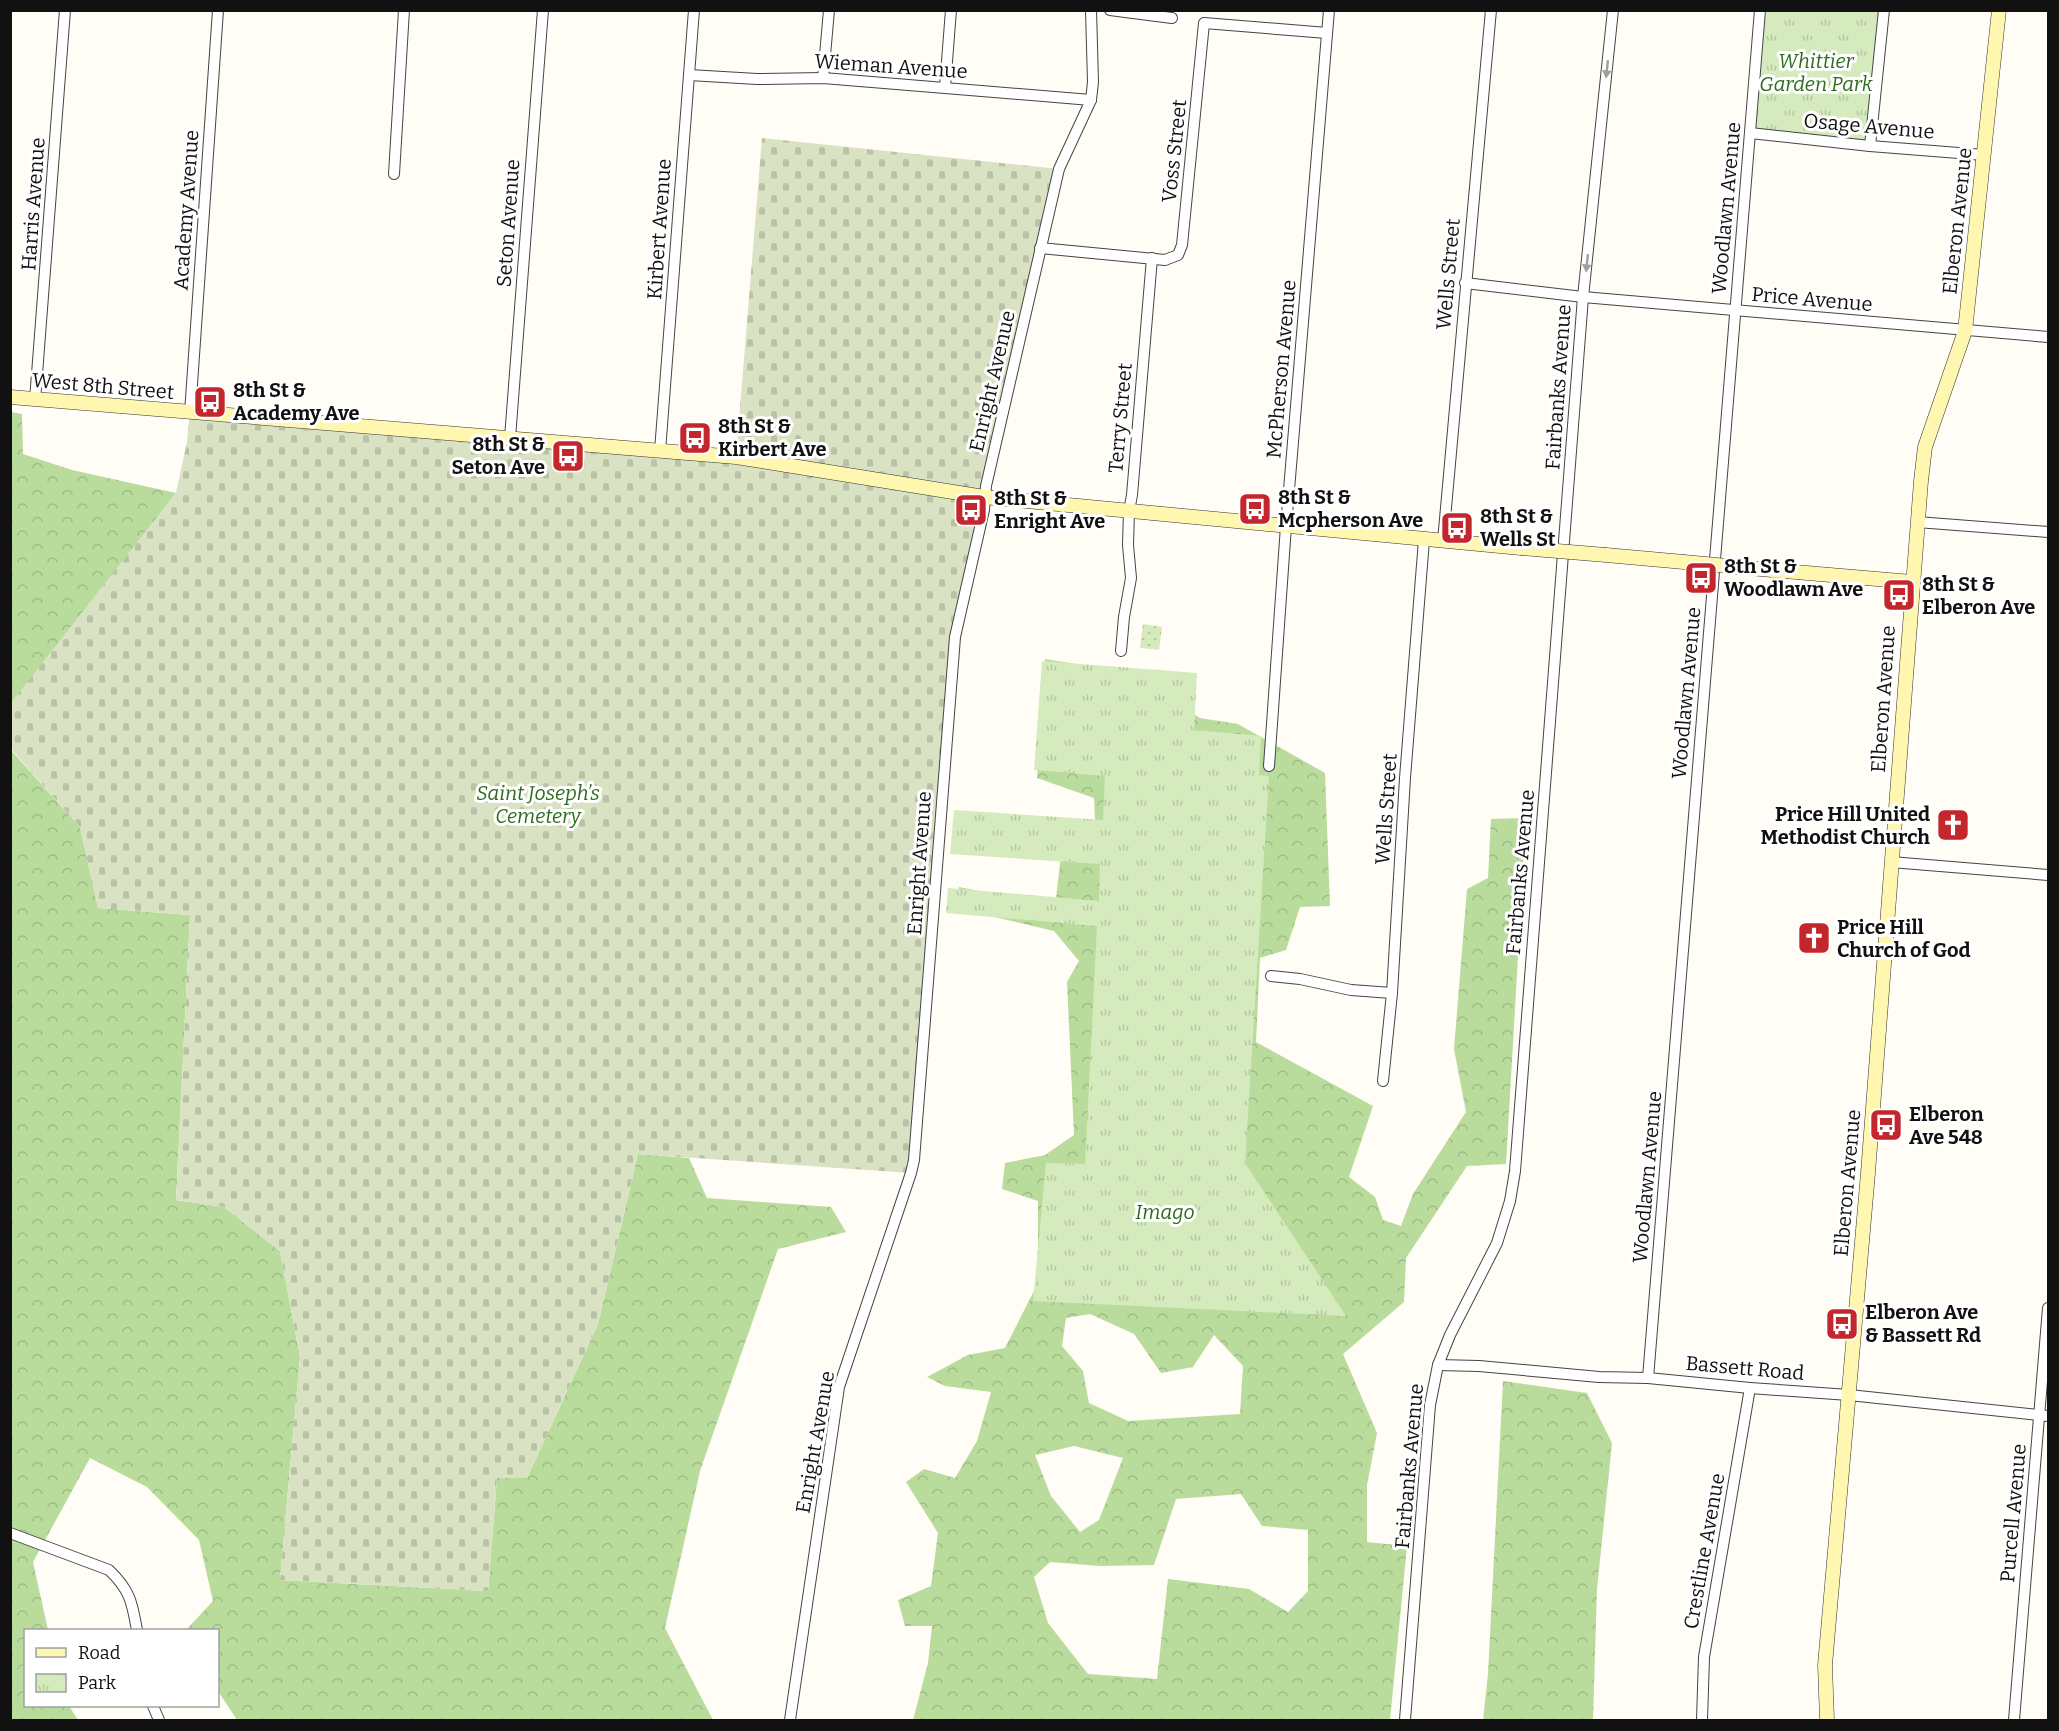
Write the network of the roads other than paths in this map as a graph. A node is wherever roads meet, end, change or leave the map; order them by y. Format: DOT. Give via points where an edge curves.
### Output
graph roads {
  1 [pos="65,10"];
  2 [pos="218,10"];
  3 [pos="404,10"];
  4 [pos="543,10"];
  5 [pos="694,10"];
  6 [pos="829,10"];
  7 [pos="951,10"];
  8 [pos="1091,10"];
  9 [pos="1110,10"];
  10 [pos="1329,10"];
  11 [pos="1491,10"];
  12 [pos="1613,10"];
  13 [pos="1760,10"];
  14 [pos="1884,10"];
  15 [pos="1999,10"];
  16 [pos="1172,18"];
  17 [pos="1327,33"];
  18 [pos="689,75"];
  19 [pos="823,78"];
  20 [pos="945,87"];
  21 [pos="1091,100"];
  22 [pos="1750,133"];
  23 [pos="1870,146"];
  24 [pos="1983,155"];
  25 [pos="394,174"];
  26 [pos="1040,248"];
  27 [pos="1152,258"];
  28 [pos="1465,283"];
  29 [pos="1583,297"];
  30 [pos="1735,310"];
  31 [pos="1965,331"];
  32 [pos="2049,337"];
  33 [pos="10,397"];
  34 [pos="35,400"];
  35 [pos="190,412"];
  36 [pos="510,438"];
  37 [pos="660,451"];
  38 [pos="984,497"];
  39 [pos="1129,511"];
  40 [pos="1917,522"];
  41 [pos="1286,526"];
  42 [pos="2049,532"];
  43 [pos="1424,540"];
  44 [pos="1443,541"];
  45 [pos="1912,582"];
  46 [pos="1121,651"];
  47 [pos="1269,766"];
  48 [pos="1891,862"];
  49 [pos="2049,875"];
  50 [pos="1271,976"];
  51 [pos="1392,993"];
  52 [pos="1383,1081"];
  53 [pos="2049,1308"];
  54 [pos="1438,1365"];
  55 [pos="1648,1377"];
  56 [pos="1750,1388"];
  57 [pos="1850,1395"];
  58 [pos="2044,1415"];
  59 [pos="10,1533"];
  60 [pos="137,1629"];
  61 [pos="790,1720"];
  62 [pos="1405,1720"];
  63 [pos="1702,1720"];
  64 [pos="1827,1720"];
  65 [pos="2014,1720"];
  1 -- 34 [label="street, Harris Avenue"];
  2 -- 35 [label="street, Academy Avenue"];
  3 -- 25 [label="street"];
  4 -- 36 [label="street, Seton Avenue"];
  5 -- 18 [label="street, Kirbert Avenue"];
  6 -- 19 [label="street"];
  7 -- 20 [label="street"];
  8 -- 21 [label="street, Enright Avenue"];
  9 -- 16 [label="street"];
  10 -- 17 [label="street, McPherson Avenue"];
  11 -- 28 [label="street, Wells Street"];
  12 -- 29 [label="street, Fairbanks Avenue, one-way"];
  13 -- 22 [label="street, Woodlawn Avenue"];
  14 -- 23 [label="street"];
  15 -- 24 [label="street, Elberon Avenue"];
  17 -- 27 [label="street, Voss Street" via="1204,22 1182,245 1173,258"];
  17 -- 41 [label="street, McPherson Avenue"];
  18 -- 19 [label="street, Wieman Avenue"];
  18 -- 37 [label="street, Kirbert Avenue"];
  19 -- 20 [label="street, Wieman Avenue"];
  20 -- 21 [label="street, Wieman Avenue"];
  21 -- 26 [label="street, Enright Avenue" via="1059,169"];
  22 -- 23 [label="street, Osage Avenue"];
  22 -- 30 [label="street, Woodlawn Avenue"];
  23 -- 24 [label="street, Osage Avenue"];
  24 -- 31 [label="street, Elberon Avenue"];
  26 -- 27 [label="street"];
  26 -- 38 [label="street, Enright Avenue"];
  27 -- 39 [label="street, Terry Street"];
  28 -- 29 [label="street, Price Avenue"];
  28 -- 44 [label="street, Wells Street"];
  29 -- 30 [label="street, Price Avenue"];
  29 -- 54 [label="street, Fairbanks Avenue" via="1515,1171 1497,1243"];
  30 -- 31 [label="street, Price Avenue"];
  30 -- 55 [label="street, Woodlawn Avenue"];
  31 -- 32 [label="street, Price Avenue"];
  31 -- 40 [label="street, Elberon Avenue" via="1925,447"];
  33 -- 34 [label="street, West 8th Street"];
  34 -- 35 [label="street, West 8th Street"];
  35 -- 36 [label="street, West 8th Street"];
  36 -- 37 [label="street, West 8th Street"];
  37 -- 38 [label="street, West 8th Street" via="736,457"];
  38 -- 39 [label="street, West 8th Street"];
  38 -- 61 [label="street, Enright Avenue" via="955,637 914,1160 839,1387"];
  39 -- 41 [label="street, West 8th Street"];
  39 -- 46 [label="street, Terry Street" via="1131,578"];
  40 -- 42 [label="street"];
  40 -- 45 [label="street, Elberon Avenue"];
  41 -- 43 [label="street, West 8th Street"];
  41 -- 47 [label="street, McPherson Avenue"];
  43 -- 44 [label="street, West 8th Street"];
  43 -- 51 [label="street, Wells Street"];
  44 -- 45 [label="street, West 8th Street, bridge"];
  45 -- 48 [label="street, Elberon Avenue"];
  48 -- 49 [label="street"];
  48 -- 57 [label="street, Elberon Avenue"];
  50 -- 51 [label="street"];
  51 -- 52 [label="street, Wells Street"];
  53 -- 58 [label="street, Purcell Avenue"];
  54 -- 55 [label="street, Bassett Road"];
  54 -- 62 [label="street, Fairbanks Avenue" via="1430,1405"];
  55 -- 56 [label="street, Bassett Road"];
  56 -- 57 [label="street, Bassett Road"];
  56 -- 63 [label="street, Crestline Avenue" via="1704,1657"];
  57 -- 58 [label="street, Bassett Road"];
  57 -- 64 [label="street, Elberon Avenue" via="1825,1665"];
  58 -- 65 [label="street, Purcell Avenue"];
  59 -- 60 [label="street" via="109,1569 129,1593"];
}
